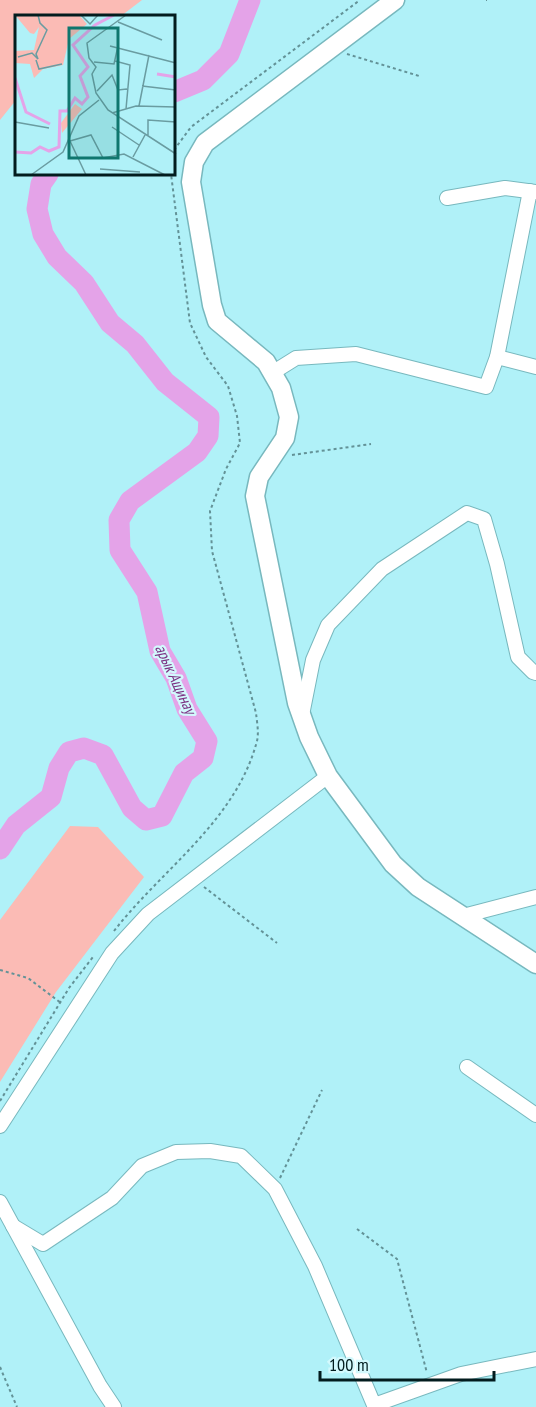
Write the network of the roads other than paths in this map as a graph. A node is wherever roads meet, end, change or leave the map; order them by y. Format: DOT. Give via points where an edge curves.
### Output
graph roads {
  1 [pos="395,0"];
  2 [pos="533,191"];
  3 [pos="447,198"];
  4 [pos="497,357"];
  5 [pos="536,367"];
  6 [pos="272,373"];
  7 [pos="536,673"];
  8 [pos="302,716"];
  9 [pos="328,776"];
  10 [pos="536,897"];
  11 [pos="463,916"];
  12 [pos="536,964"];
  13 [pos="467,1067"];
  14 [pos="536,1115"];
  15 [pos="0,1126"];
  16 [pos="0,1202"];
  17 [pos="13,1226"];
  18 [pos="536,1359"];
  19 [pos="405,1401"];
  20 [pos="114,1407"];
  1 -- 6 [label="main road" via="205,143 194,162 191,182 217,321 266,362"];
  2 -- 3 [label="street" via="505,188"];
  2 -- 4 [label="street"];
  4 -- 5 [label="street"];
  4 -- 6 [label="street" via="486,387 356,354 296,358"];
  6 -- 8 [label="main road" via="289,417 285,438 259,477 255,496"];
  7 -- 8 [label="street" via="518,657 484,519 467,513 382,569 328,625 313,660"];
  8 -- 9 [label="main road"];
  9 -- 11 [label="main road" via="393,864 418,887"];
  9 -- 15 [label="street" via="148,914 120,945"];
  10 -- 11 [label="street"];
  11 -- 12 [label="main road"];
  13 -- 14 [label="street"];
  16 -- 17 [label="street"];
  17 -- 19 [label="street" via="43,1244 112,1198 142,1166 176,1152 210,1151 241,1156 275,1189 315,1266 374,1405"];
  17 -- 20 [label="street"];
  18 -- 19 [label="street" via="461,1374 430,1385"];
}
